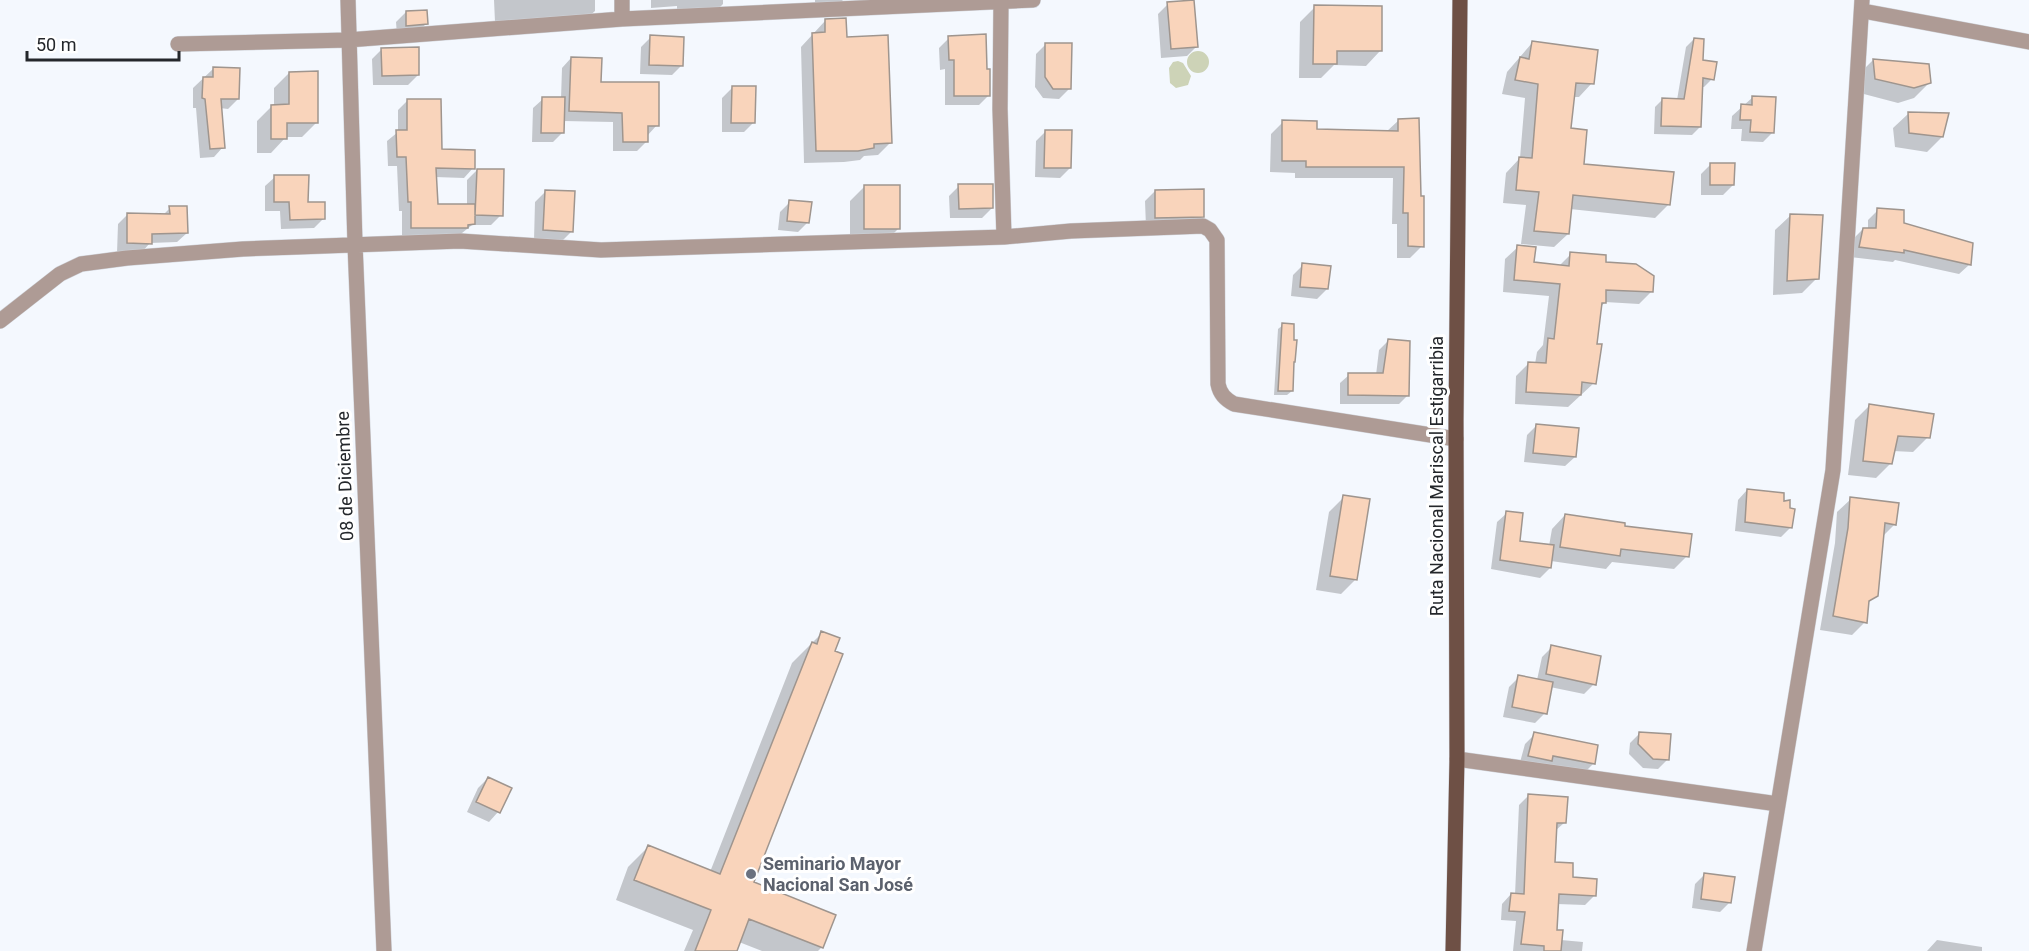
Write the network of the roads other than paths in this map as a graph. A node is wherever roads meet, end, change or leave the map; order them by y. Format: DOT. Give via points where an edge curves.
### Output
graph roads {
  1 [pos="348,0"];
  2 [pos="622,0"];
  3 [pos="1033,0"];
  4 [pos="1460,0"];
  5 [pos="1001,2"];
  6 [pos="1862,5"];
  7 [pos="622,19"];
  8 [pos="348,40"];
  9 [pos="2029,42"];
  10 [pos="178,44"];
  11 [pos="1004,237"];
  12 [pos="355,244"];
  13 [pos="0,321"];
  14 [pos="1456,439"];
  15 [pos="1457,759"];
  16 [pos="1778,804"];
  17 [pos="384,951"];
  18 [pos="1452,951"];
  19 [pos="1754,951"];
  1 -- 8 [label="street, 08 de Diciembre"];
  2 -- 7 [label="street"];
  3 -- 5 [label="street"];
  4 -- 14 [label="main road, Ruta Nacional Mariscal Estigarribia"];
  5 -- 7 [label="street"];
  5 -- 11 [label="street"];
  6 -- 9 [label="street"];
  6 -- 16 [label="street" via="1833,470"];
  7 -- 8 [label="street"];
  8 -- 10 [label="street"];
  8 -- 12 [label="street, 08 de Diciembre"];
  11 -- 12 [label="street" via="601,250 460,241"];
  11 -- 14 [label="street" via="1071,231 1207,228 1217,240 1218,384 1227,401"];
  12 -- 13 [label="street" via="243,249 81,264 60,274"];
  12 -- 17 [label="street, 08 de Diciembre"];
  14 -- 15 [label="main road, Ruta Nacional Mariscal Estigarribia"];
  15 -- 16 [label="street"];
  15 -- 18 [label="main road, Ruta Nacional Mariscal Estigarribia"];
  16 -- 19 [label="street"];
}
